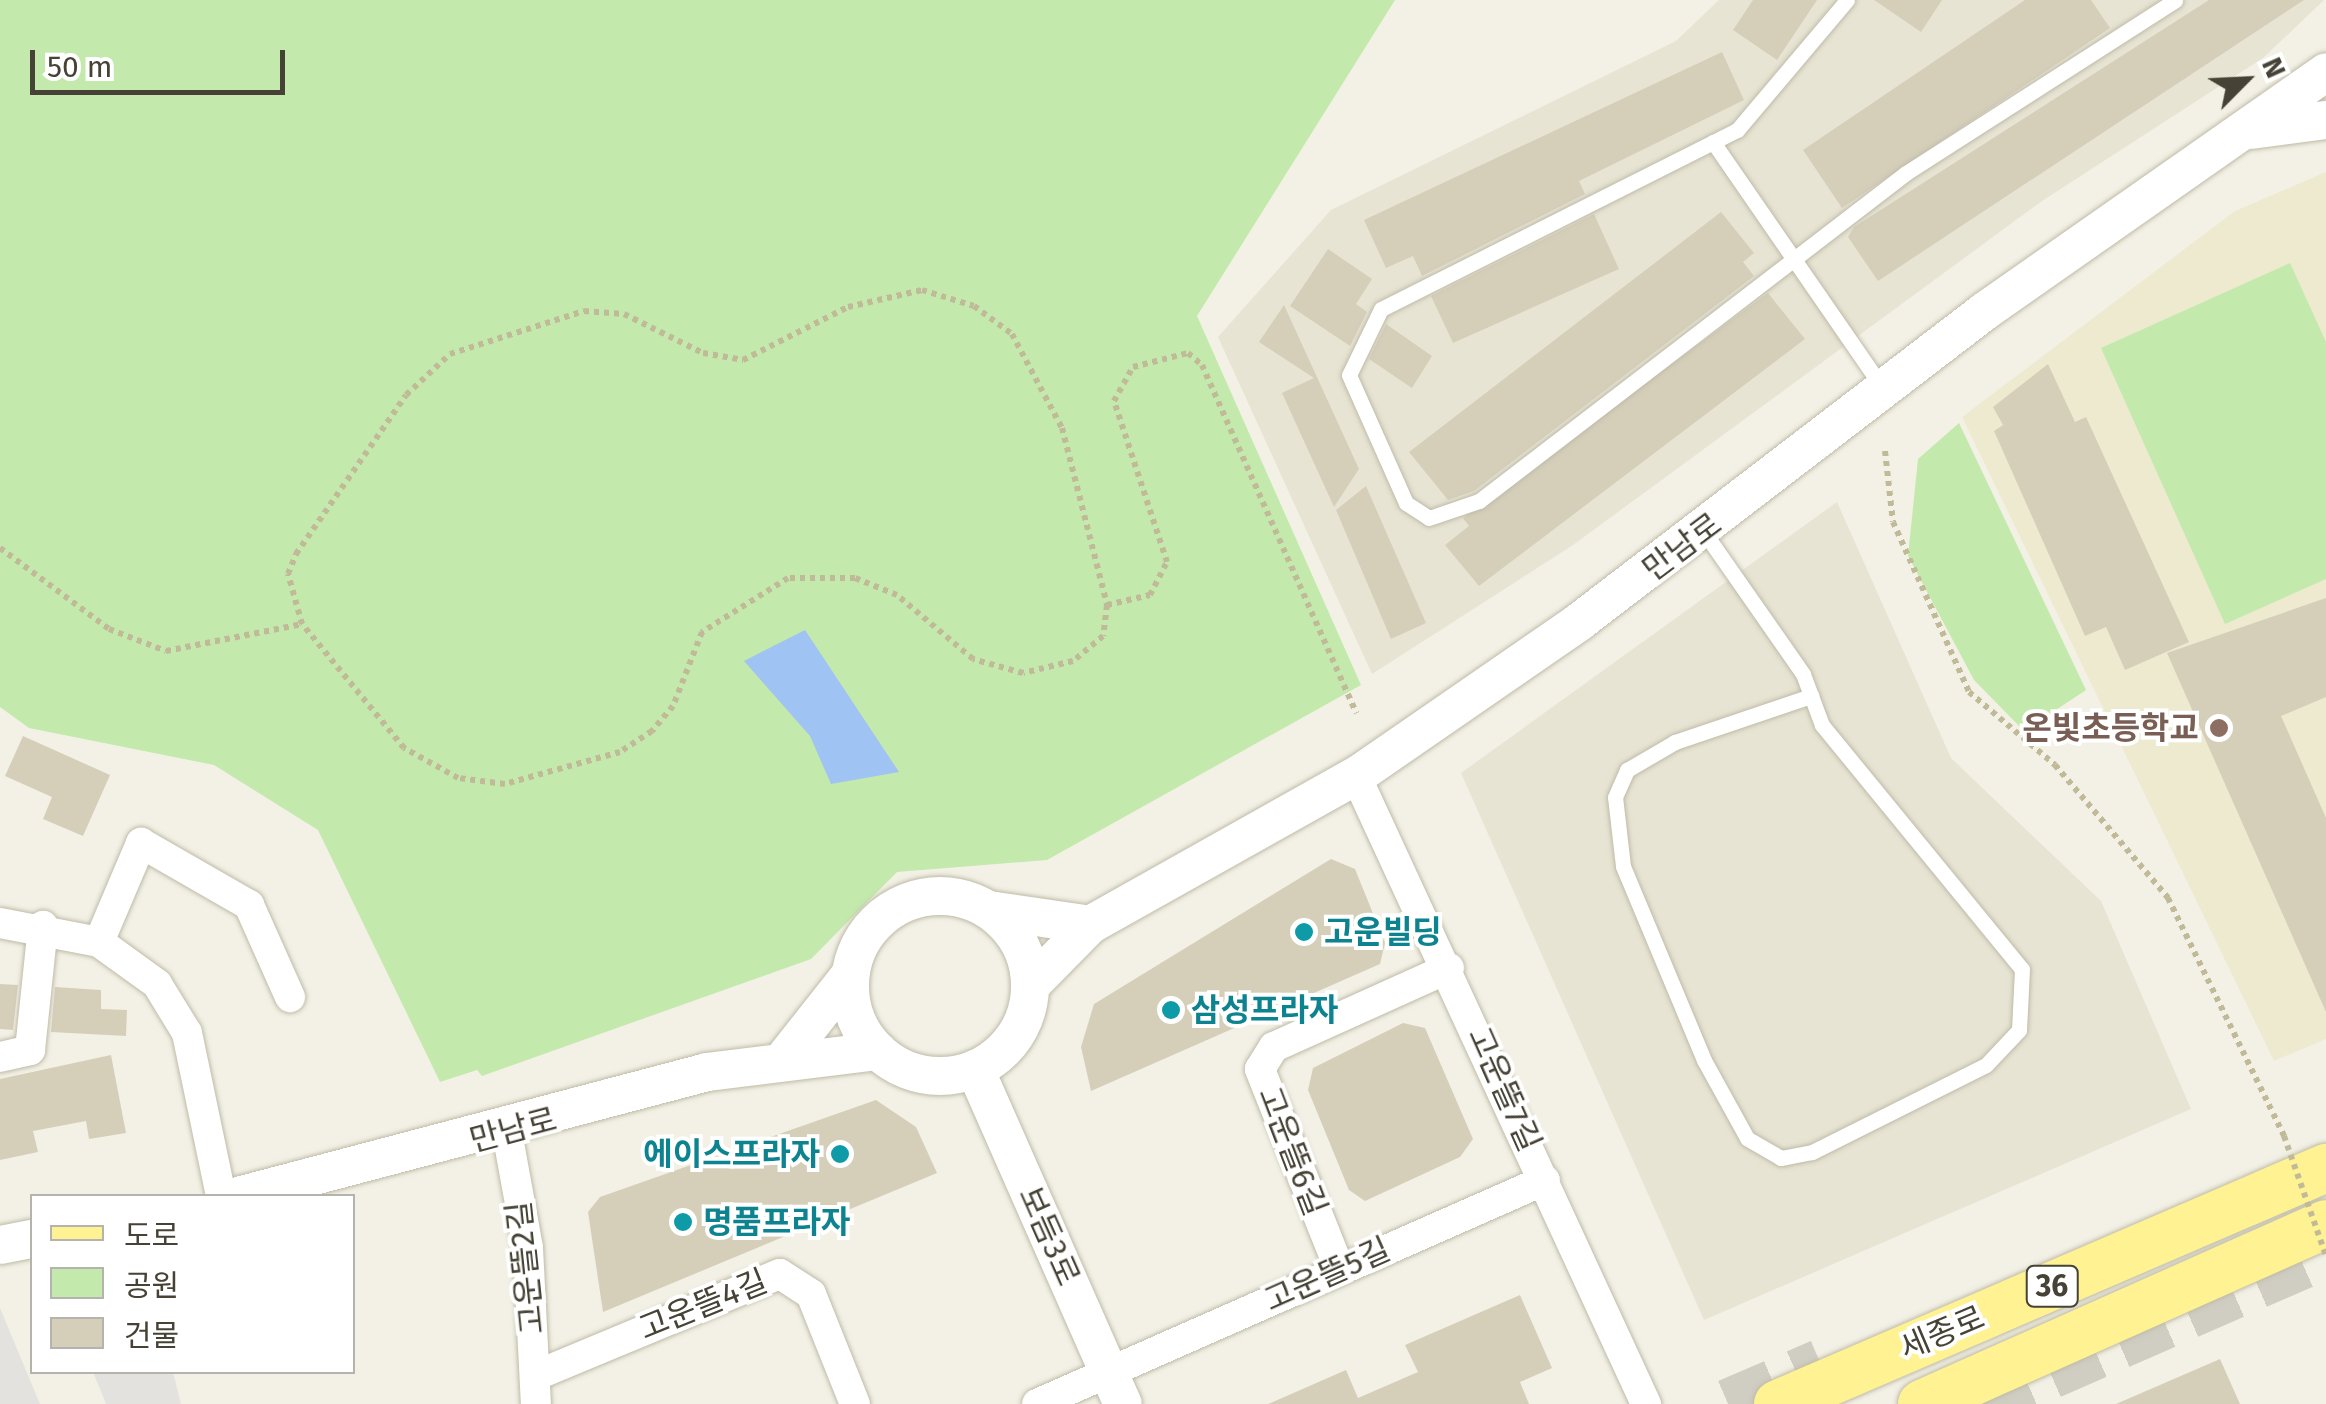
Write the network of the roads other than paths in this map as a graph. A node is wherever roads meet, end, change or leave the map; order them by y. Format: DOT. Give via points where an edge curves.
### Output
graph roads {
  1 [pos="1847,0"];
  2 [pos="2175,0"];
  3 [pos="2326,72"];
  4 [pos="2326,120"];
  5 [pos="2248,130"];
  6 [pos="1712,142"];
  7 [pos="1794,261"];
  8 [pos="1883,388"];
  9 [pos="1704,532"];
  10 [pos="1811,696"];
  11 [pos="1356,776"];
  12 [pos="990,910"];
  13 [pos="0,923"];
  14 [pos="1090,925"];
  15 [pos="43,926"];
  16 [pos="99,942"];
  17 [pos="1449,968"];
  18 [pos="850,975"];
  19 [pos="1030,986"];
  20 [pos="290,996"];
  21 [pos="878,1051"];
  22 [pos="786,1056"];
  23 [pos="0,1057"];
  24 [pos="975,1069"];
  25 [pos="506,1132"];
  26 [pos="2326,1168"];
  27 [pos="1545,1180"];
  28 [pos="221,1194"];
  29 [pos="246,1194"];
  30 [pos="2326,1224"];
  31 [pos="30,1239"];
  32 [pos="0,1245"];
  33 [pos="1339,1268"];
  34 [pos="1117,1388"];
  35 [pos="536,1390"];
  36 [pos="855,1404"];
  37 [pos="1037,1404"];
  38 [pos="1646,1404"];
  39 [pos="1778,1404"];
  40 [pos="1922,1404"];
  1 -- 6 [label="lane" via="1776,94"];
  2 -- 7 [label="lane" via="1906,173"];
  3 -- 5 [label="street, 만남로"];
  4 -- 5 [label="street"];
  5 -- 8 [label="street, 만남로"];
  6 -- 7 [label="lane"];
  6 -- 7 [label="lane" via="1381,309 1350,375 1406,503 1429,518 1479,502"];
  7 -- 8 [label="lane"];
  8 -- 9 [label="street, 만남로"];
  9 -- 10 [label="lane"];
  9 -- 11 [label="street, 만남로"];
  10 -- 10 [label="lane" via="1822,725 1900,828 1998,932 2022,970 2026,1005 2019,1030 1986,1065 1812,1152 1781,1158 1747,1138 1704,1060 1623,866 1615,797 1627,770 1675,742"];
  11 -- 14 [label="street, 만남로"];
  11 -- 17 [label="street, 고운뜰7길"];
  12 -- 14 [label="street"];
  12 -- 18 [label="street" via="962,898 902,904 876,921"];
  12 -- 19 [label="street" via="1012,930"];
  13 -- 15 [label="street"];
  14 -- 19 [label="street, 만남로"];
  15 -- 16 [label="street"];
  15 -- 23 [label="street" via="30,1050"];
  16 -- 20 [label="street" via="141,842 249,905"];
  16 -- 28 [label="street" via="157,984 187,1033"];
  17 -- 27 [label="street, 고운뜰7길"];
  17 -- 33 [label="street, 고운뜰6길" via="1274,1046 1260,1070"];
  18 -- 21 [label="street" via="861,1030"];
  18 -- 22 [label="street"];
  19 -- 24 [label="street" via="1015,1036"];
  21 -- 22 [label="street, 만남로"];
  21 -- 24 [label="street" via="924,1074"];
  22 -- 25 [label="street, 만남로"];
  24 -- 34 [label="street, 보듬3로"];
  25 -- 29 [label="street, 만남로"];
  25 -- 35 [label="street, 고운뜰2길" via="528,1248"];
  26 -- 39 [label="main road, 세종로 / 36"];
  27 -- 33 [label="street, 고운뜰5길"];
  27 -- 38 [label="street, 고운뜰7길"];
  30 -- 40 [label="main road, 세종로 / 36"];
  31 -- 32 [label="street"];
  33 -- 34 [label="street, 고운뜰5길"];
  34 -- 37 [label="street, 고운뜰5길"];
  35 -- 36 [label="street, 고운뜰4길" via="780,1274 811,1294"];
}
